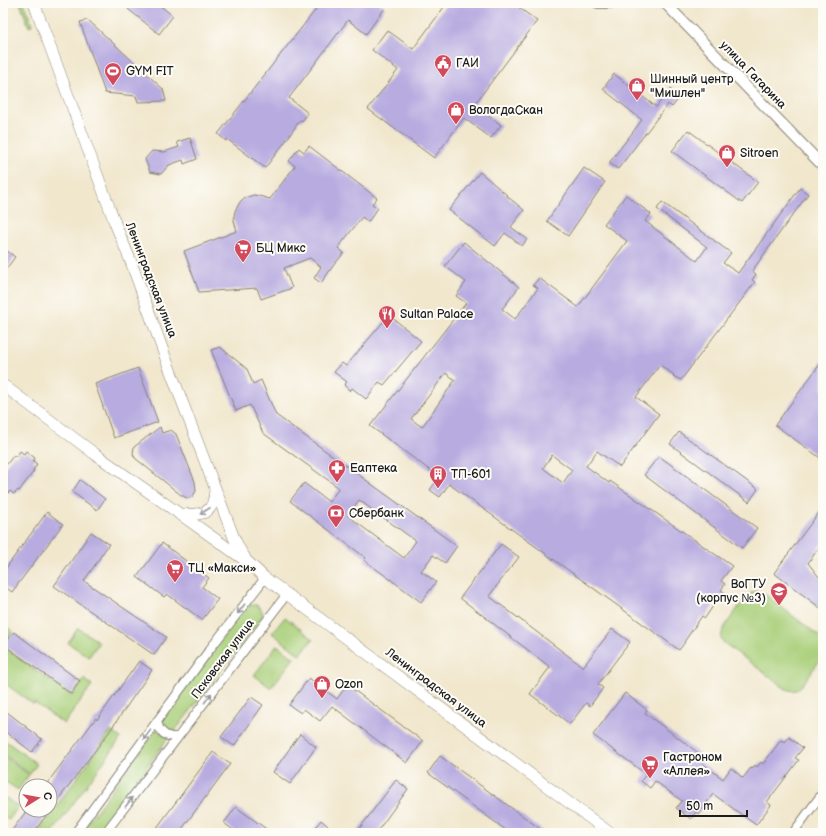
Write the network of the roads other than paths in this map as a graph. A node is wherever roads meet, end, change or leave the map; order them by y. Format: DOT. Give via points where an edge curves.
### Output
graph roads {
  1 [pos="34,3"];
  2 [pos="598,3"];
  3 [pos="610,3"];
  4 [pos="665,3"];
  5 [pos="823,166"];
  6 [pos="3,385"];
  7 [pos="215,488"];
  8 [pos="179,514"];
  9 [pos="248,563"];
  10 [pos="265,578"];
  11 [pos="287,594"];
  12 [pos="157,721"];
  13 [pos="177,738"];
  14 [pos="821,795"];
  15 [pos="75,833"];
  16 [pos="106,833"];
  17 [pos="610,833"];
  18 [pos="793,833"];
  1 -- 7 [label="main road, Ленинградская улица"];
  2 -- 3 [label="street"];
  4 -- 5 [label="street, улица Гагарина"];
  6 -- 8 [label="main road, Ленинградская улица"];
  7 -- 8 [label="main road, one-way" via="215,499 208,510 201,514"];
  7 -- 9 [label="main road, Ленинградская улица" via="234,538"];
  8 -- 9 [label="main road, Ленинградская улица"];
  9 -- 10 [label="main road, Ленинградская улица"];
  10 -- 11 [label="main road, Ленинградская улица"];
  10 -- 12 [label="street, Псковская улица, one-way"];
  13 -- 11 [label="street, Псковская улица, one-way"];
  11 -- 17 [label="main road, Ленинградская улица"];
  12 -- 13 [label="street" via="163,734"];
  12 -- 15 [label="street, Псковская улица, one-way"];
  16 -- 13 [label="street, Псковская улица, one-way"];
  14 -- 18 [label="street"];
}
